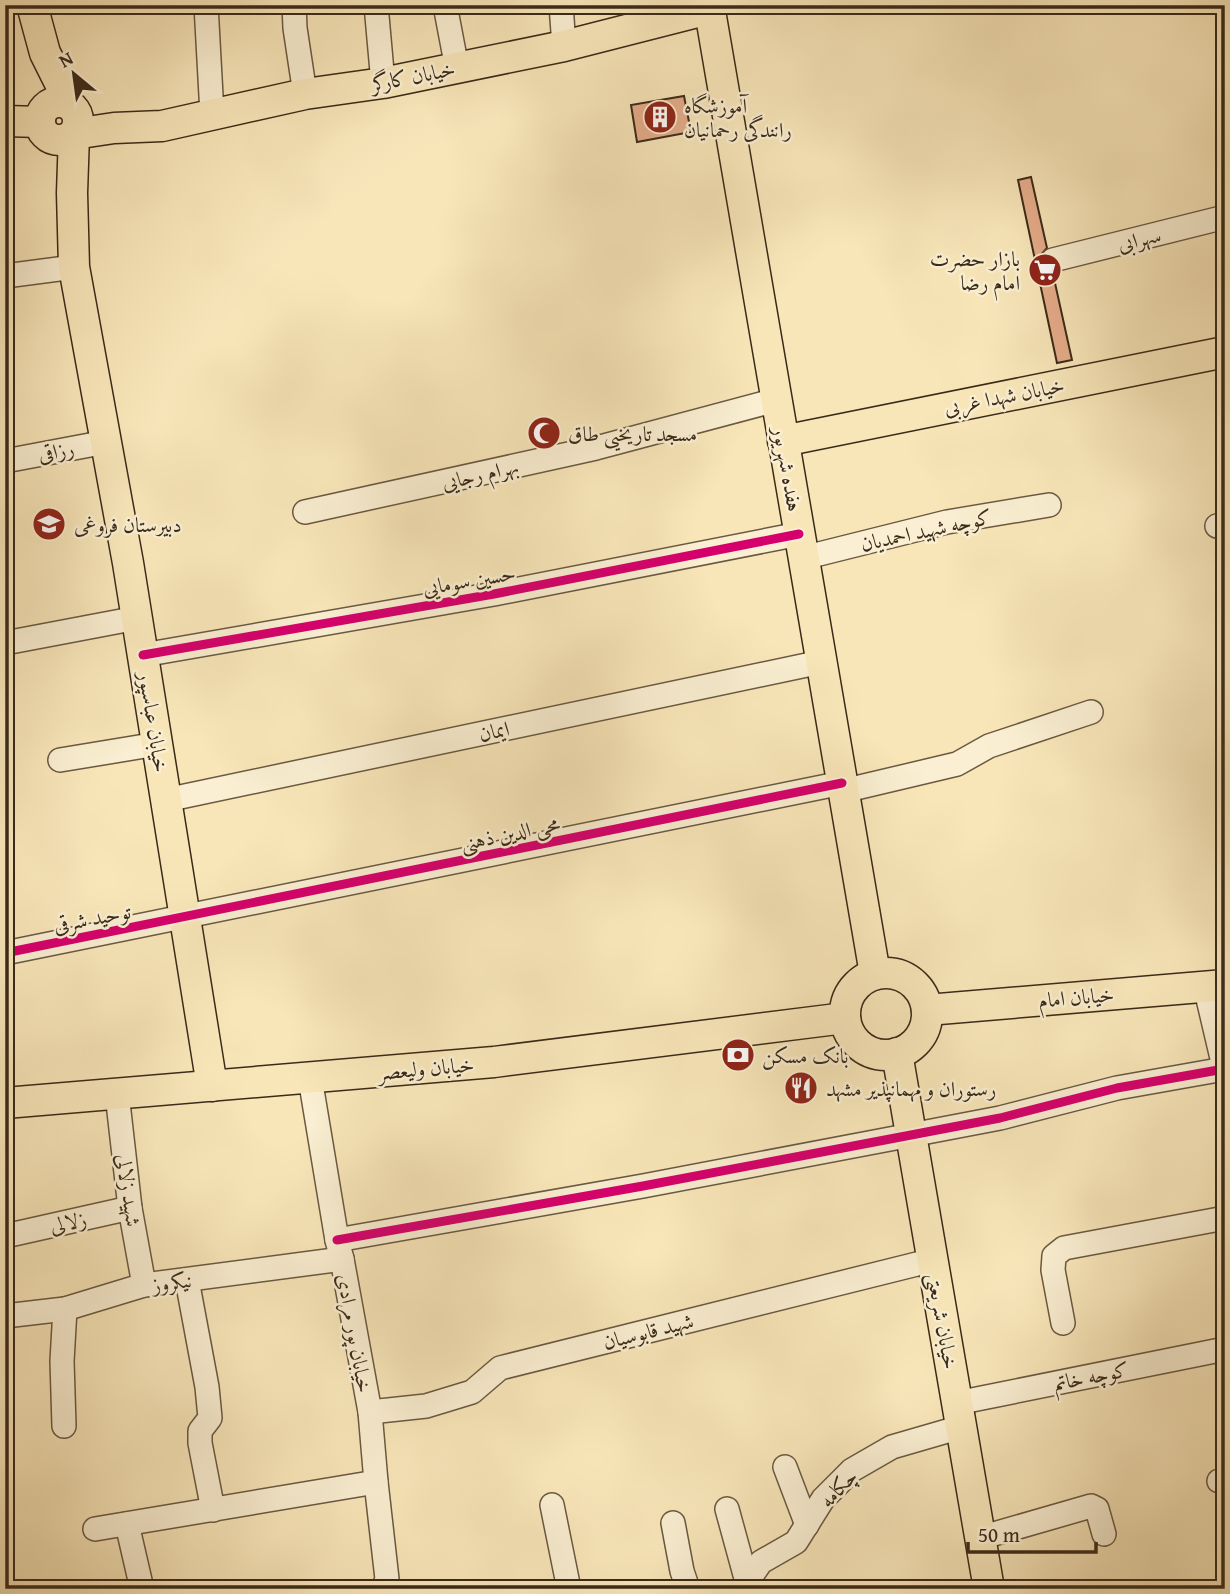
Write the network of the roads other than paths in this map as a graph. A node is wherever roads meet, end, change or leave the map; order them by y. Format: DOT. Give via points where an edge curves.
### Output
graph roads {
  1 [pos="32,5"];
  2 [pos="206,5"];
  3 [pos="294,5"];
  4 [pos="376,5"];
  5 [pos="445,5"];
  6 [pos="561,5"];
  7 [pos="709,7"];
  8 [pos="564,46"];
  9 [pos="457,68"];
  10 [pos="383,83"];
  11 [pos="305,93"];
  12 [pos="212,114"];
  13 [pos="57,118"];
  14 [pos="5,121"];
  15 [pos="1225,217"];
  16 [pos="1053,260"];
  17 [pos="74,267"];
  18 [pos="5,276"];
  19 [pos="1225,352"];
  20 [pos="776,400"];
  21 [pos="783,441"];
  22 [pos="106,442"];
  23 [pos="5,461"];
  24 [pos="1049,505"];
  25 [pos="305,512"];
  26 [pos="801,546"];
  27 [pos="137,618"];
  28 [pos="5,643"];
  29 [pos="143,654"];
  30 [pos="821,662"];
  31 [pos="1091,712"];
  32 [pos="157,744"];
  33 [pos="60,760"];
  34 [pos="843,787"];
  35 [pos="166,800"];
  36 [pos="185,918"];
  37 [pos="5,953"];
  38 [pos="875,974"];
  39 [pos="1215,986"];
  40 [pos="927,1010"];
  41 [pos="845,1018"];
  42 [pos="897,1054"];
  43 [pos="1225,1070"];
  44 [pos="310,1078"];
  45 [pos="212,1086"];
  46 [pos="117,1094"];
  47 [pos="5,1103"];
  48 [pos="911,1135"];
  49 [pos="130,1209"];
  50 [pos="1225,1217"];
  51 [pos="5,1236"];
  52 [pos="339,1250"];
  53 [pos="933,1261"];
  54 [pos="187,1280"];
  55 [pos="144,1285"];
  56 [pos="65,1309"];
  57 [pos="5,1316"];
  58 [pos="1063,1323"];
  59 [pos="1225,1349"];
  60 [pos="370,1412"];
  61 [pos="959,1415"];
  62 [pos="64,1426"];
  63 [pos="785,1467"];
  64 [pos="376,1482"];
  65 [pos="552,1505"];
  66 [pos="727,1508"];
  67 [pos="214,1510"];
  68 [pos="673,1523"];
  69 [pos="127,1524"];
  70 [pos="807,1525"];
  71 [pos="95,1529"];
  72 [pos="1104,1534"];
  73 [pos="981,1538"];
  74 [pos="745,1585"];
  75 [pos="142,1589"];
  76 [pos="383,1589"];
  77 [pos="569,1589"];
  78 [pos="688,1589"];
  79 [pos="989,1589"];
  1 -- 13 [label="main road, خیابان عباسپور"];
  2 -- 12 [label="street"];
  3 -- 11 [label="street"];
  4 -- 10 [label="street"];
  5 -- 9 [label="street"];
  6 -- 8 [label="street"];
  7 -- 8 [label="main road, خیابان کارگر"];
  7 -- 20 [label="main road, هفده شهریور"];
  8 -- 9 [label="main road, خیابان کارگر"];
  9 -- 10 [label="main road, خیابان کارگر"];
  10 -- 11 [label="main road, خیابان کارگر"];
  11 -- 12 [label="main road, خیابان کارگر"];
  12 -- 13 [label="main road, خیابان کارگر" via="162,125 114,128"];
  13 -- 14 [label="main road"];
  13 -- 17 [label="main road, خیابان عباسپور" via="72,193"];
  15 -- 16 [label="street, سهرابی"];
  17 -- 18 [label="street"];
  17 -- 22 [label="main road, خیابان عباسپور"];
  19 -- 21 [label="main road, خیابان شهدا غربی"];
  20 -- 21 [label="main road, هفده شهریور"];
  20 -- 25 [label="street, بهرام رجایی" via="596,448"];
  21 -- 26 [label="main road, هفده شهریور"];
  22 -- 23 [label="street, رزاقی"];
  22 -- 27 [label="main road, خیابان عباسپور"];
  24 -- 26 [label="street, کوچه شهید احمدیان"];
  26 -- 29 [label="street, حسین سومایی"];
  26 -- 30 [label="main road, هفده شهریور"];
  27 -- 28 [label="street"];
  27 -- 29 [label="main road, خیابان عباسپور"];
  29 -- 32 [label="main road, خیابان عباسپور"];
  30 -- 34 [label="main road, هفده شهریور"];
  30 -- 35 [label="street, ایمان"];
  31 -- 34 [label="street, محی الدین ذهنی" via="989,746 957,764"];
  32 -- 33 [label="street"];
  32 -- 35 [label="main road, خیابان عباسپور"];
  34 -- 36 [label="street, محی الدین ذهنی"];
  34 -- 38 [label="main road, هفده شهریور"];
  35 -- 36 [label="main road, خیابان عباسپور"];
  36 -- 37 [label="street, توحید شرقی"];
  36 -- 45 [label="main road, خیابان عباسپور"];
  38 -- 40 [label="main road" via="903,976 923,996"];
  38 -- 41 [label="main road" via="849,996"];
  39 -- 40 [label="main road, خیابان امام"];
  39 -- 43 [label="street"];
  40 -- 42 [label="main road" via="917,1042"];
  41 -- 42 [label="main road" via="857,1044 883,1055"];
  41 -- 44 [label="main road, خیابان ولیعصر" via="494,1062"];
  42 -- 48 [label="main road, خیابان شریعتی"];
  43 -- 48 [label="street, نیکروز" via="1117,1088"];
  44 -- 45 [label="main road, خیابان ولیعصر"];
  44 -- 52 [label="street, خیابان پور مرادی"];
  45 -- 46 [label="main road, خیابان ولیعصر"];
  46 -- 47 [label="main road, خیابان ولیعصر"];
  46 -- 49 [label="street, شهید زلالی"];
  48 -- 52 [label="street, نیکروز" via="629,1188"];
  48 -- 53 [label="main road, خیابان شریعتی"];
  49 -- 51 [label="street, زلالی"];
  49 -- 55 [label="street, شهید زلالی"];
  50 -- 58 [label="street" via="1064,1248 1055,1256 1053,1270"];
  52 -- 54 [label="street, نیکروز"];
  52 -- 60 [label="street, خیابان پور مرادی"];
  53 -- 60 [label="street, شهید قابوسیان" via="500,1368 472,1392 426,1406"];
  53 -- 61 [label="main road, خیابان شریعتی"];
  54 -- 55 [label="street, نیکروز"];
  54 -- 67 [label="street" via="207,1387 210,1418 200,1431 200,1443"];
  55 -- 56 [label="street, نیکروز"];
  56 -- 57 [label="street, نیکروز"];
  56 -- 62 [label="street"];
  59 -- 61 [label="street, کوچه خاتم"];
  60 -- 64 [label="street, خیابان پور مرادی"];
  61 -- 70 [label="street, چکامه" via="852,1470 823,1499"];
  61 -- 73 [label="main road, خیابان شریعتی"];
  63 -- 70 [label="street"];
  64 -- 67 [label="street"];
  64 -- 76 [label="street, خیابان پور مرادی" via="387,1579"];
  65 -- 77 [label="street"];
  66 -- 74 [label="street"];
  67 -- 69 [label="street"];
  68 -- 78 [label="street"];
  69 -- 71 [label="street"];
  69 -- 75 [label="street"];
  70 -- 74 [label="street, چکامه" via="796,1542 761,1562"];
  72 -- 73 [label="street" via="1097,1509 1091,1506"];
  73 -- 79 [label="main road, خیابان شریعتی"];
}
